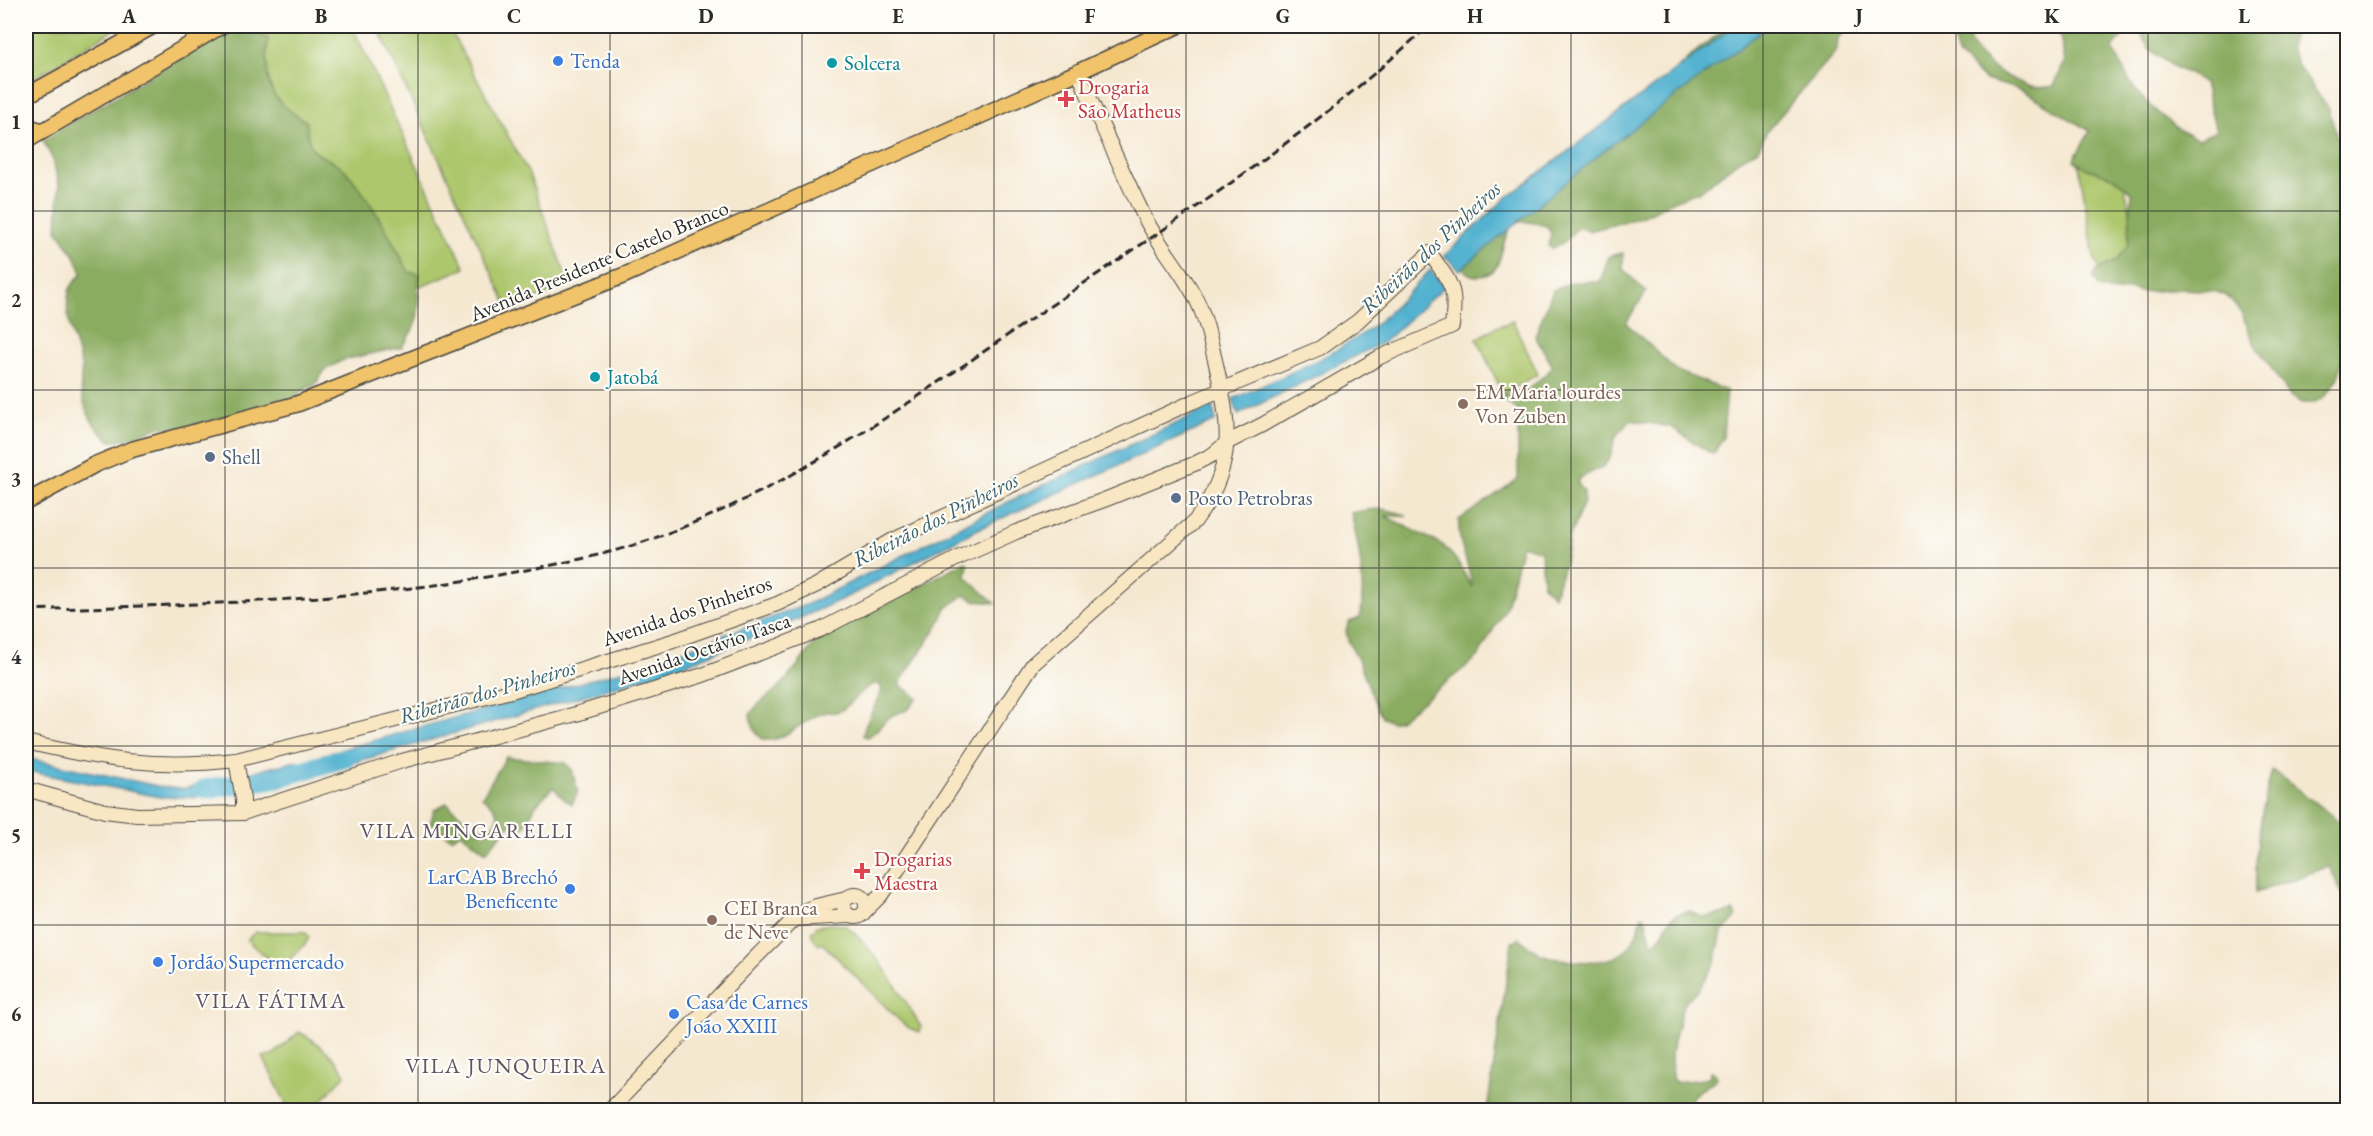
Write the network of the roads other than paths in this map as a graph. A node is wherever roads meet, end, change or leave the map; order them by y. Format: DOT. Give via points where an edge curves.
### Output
graph roads {
  1 [pos="153,26"];
  2 [pos="220,26"];
  3 [pos="1177,26"];
  4 [pos="1078,72"];
  5 [pos="26,96"];
  6 [pos="26,122"];
  7 [pos="43,131"];
  8 [pos="26,141"];
  9 [pos="1452,326"];
  10 [pos="1222,395"];
  11 [pos="1228,442"];
  12 [pos="26,502"];
  13 [pos="26,742"];
  14 [pos="237,766"];
  15 [pos="26,789"];
  16 [pos="243,806"];
  17 [pos="890,878"];
  18 [pos="852,897"];
  19 [pos="866,910"];
  20 [pos="849,916"];
  21 [pos="795,919"];
  22 [pos="610,1110"];
  1 -- 5 [label="main road"];
  2 -- 7 [label="main road"];
  3 -- 4 [label="main road, Avenida Presidente Castelo Branco"];
  4 -- 10 [label="street" via="1144,216 1195,297 1210,339"];
  4 -- 12 [label="main road, Avenida Presidente Castelo Branco" via="600,286 297,404 130,450"];
  6 -- 7 [label="main road"];
  7 -- 8 [label="main road"];
  9 -- 10 [label="street, Avenida dos Pinheiros" via="1455,304 1451,282 1433,259 1340,335"];
  9 -- 11 [label="street, Avenida Octávio Tasca" via="1380,357"];
  10 -- 11 [label="street"];
  10 -- 14 [label="street, Avenida dos Pinheiros" via="1192,402 893,540 777,604 511,691"];
  11 -- 16 [label="street, Avenida Octávio Tasca" via="1194,464 1016,532 820,630 737,663 576,714"];
  11 -- 17 [label="street" via="1222,471 1209,502 1195,520 1033,664"];
  13 -- 14 [label="street, Avenida dos Pinheiros" via="135,763"];
  14 -- 16 [label="street"];
  15 -- 16 [label="street, Avenida Octávio Tasca" via="105,811 136,815"];
  17 -- 18 [label="street" via="872,891"];
  17 -- 19 [label="street"];
  18 -- 19 [label="street" via="866,902"];
  18 -- 20 [label="street" via="844,910"];
  18 -- 21 [label="street" via="816,906"];
  19 -- 20 [label="street" via="861,916"];
  20 -- 21 [label="street"];
  21 -- 22 [label="street"];
}
